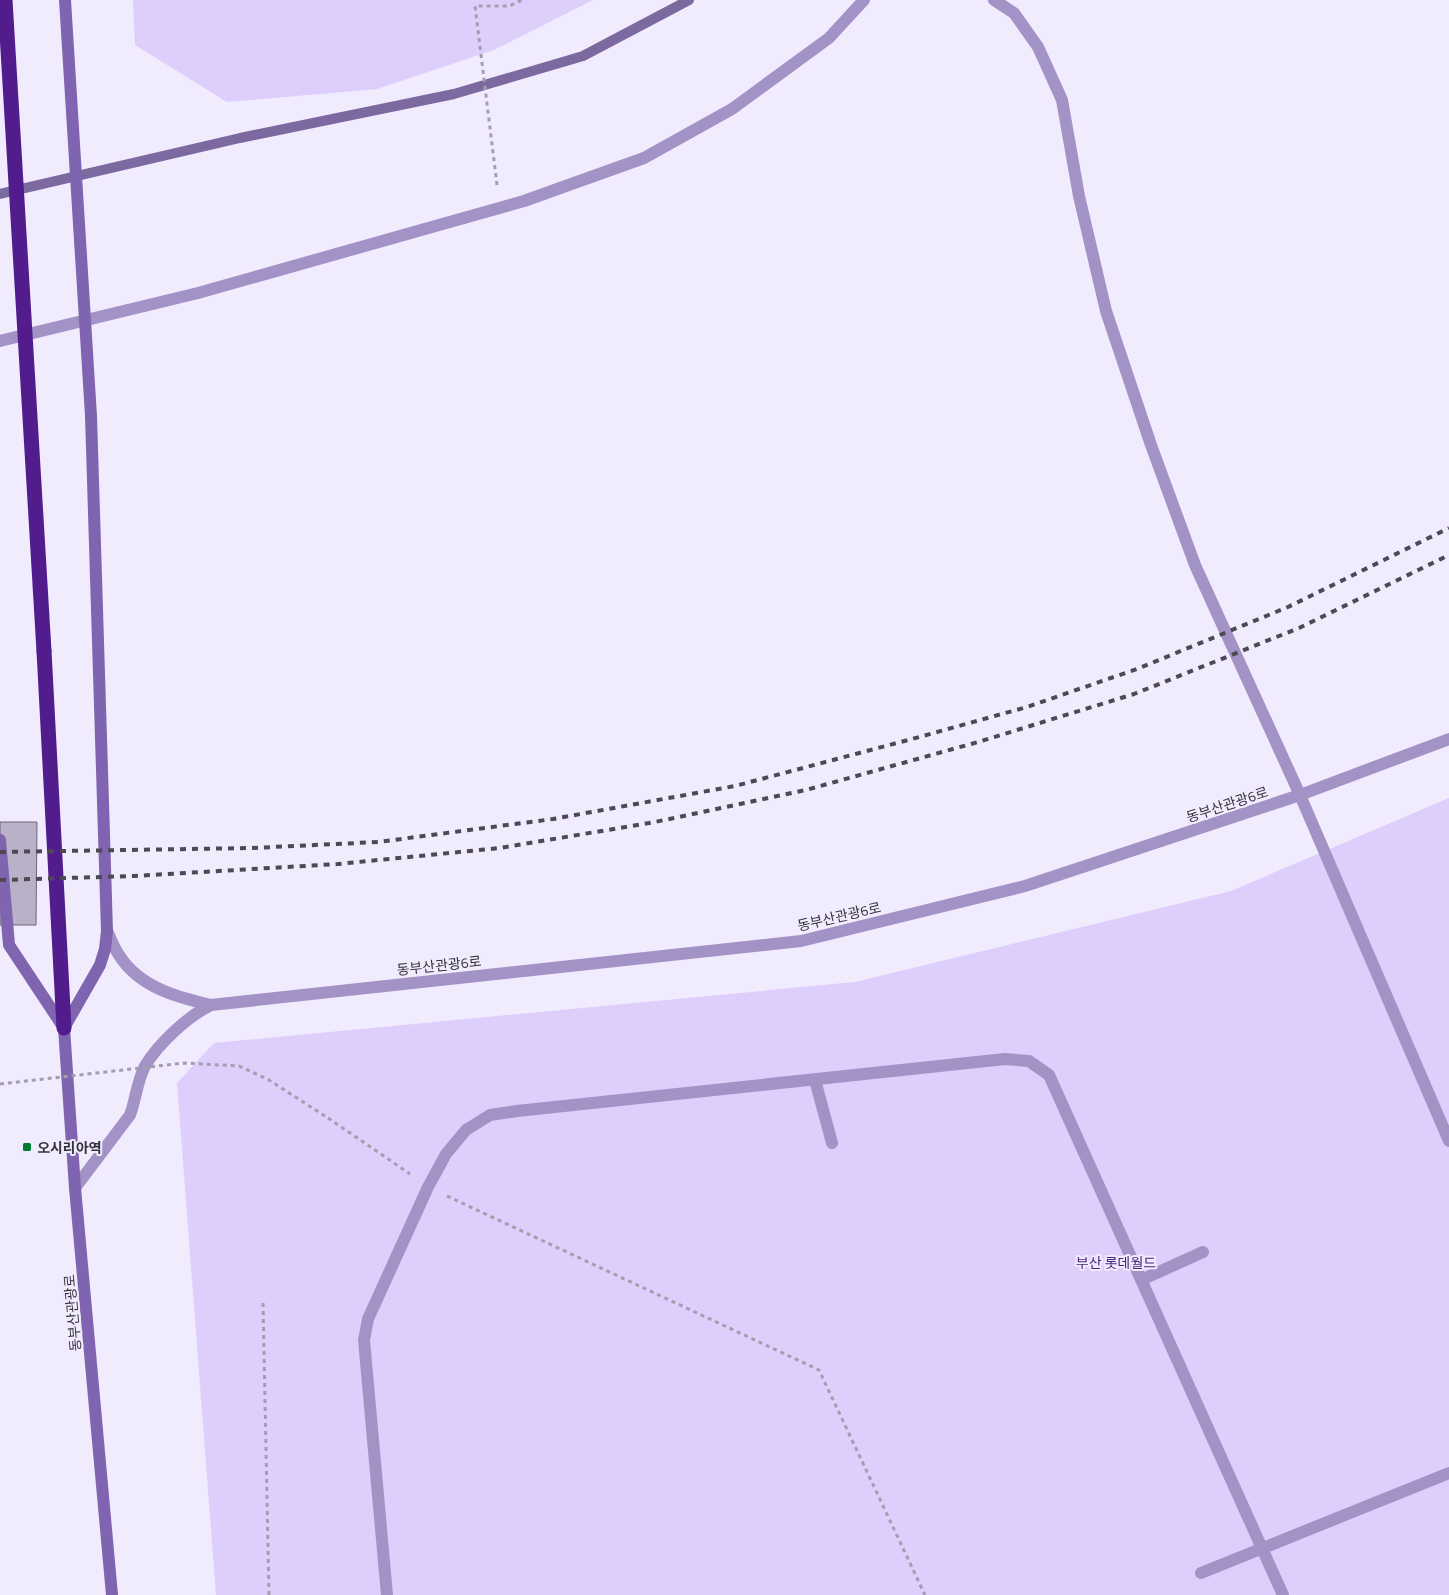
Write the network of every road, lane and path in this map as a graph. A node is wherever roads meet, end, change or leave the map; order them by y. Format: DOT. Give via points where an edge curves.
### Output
graph roads {
  1 [pos="5,0"];
  2 [pos="65,0"];
  3 [pos="522,0"];
  4 [pos="864,0"];
  5 [pos="994,0"];
  6 [pos="500,208"];
  7 [pos="3,340"];
  8 [pos="1449,740"];
  9 [pos="1300,795"];
  10 [pos="0,840"];
  11 [pos="107,931"];
  12 [pos="211,1005"];
  13 [pos="64,1028"];
  14 [pos="815,1080"];
  15 [pos="0,1084"];
  16 [pos="1449,1141"];
  17 [pos="832,1143"];
  18 [pos="428,1187"];
  19 [pos="75,1188"];
  20 [pos="1203,1252"];
  21 [pos="1141,1280"];
  22 [pos="263,1303"];
  23 [pos="1449,1473"];
  24 [pos="1262,1549"];
  25 [pos="1201,1573"];
  26 [pos="112,1595"];
  27 [pos="269,1595"];
  28 [pos="387,1595"];
  29 [pos="925,1595"];
  30 [pos="1283,1595"];
  1 -- 13 [label="highway, bridge"];
  2 -- 11 [label="main road, bridge" via="90,416"];
  3 -- 6 [label="path" via="509,6 475,6"];
  4 -- 6 [label="street" via="829,38 732,109 644,158"];
  5 -- 9 [label="street" via="1014,13 1038,47 1062,100 1106,311 1151,445 1195,566"];
  6 -- 7 [label="street" via="198,293"];
  8 -- 9 [label="street, 동부산관광6로"];
  9 -- 12 [label="street, 동부산관광6로" via="1025,886 801,941"];
  9 -- 16 [label="street"];
  10 -- 13 [label="main road" via="9,945"];
  11 -- 12 [label="street, 동부산관광6로" via="117,954 135,975 166,993"];
  11 -- 13 [label="main road" via="100,966"];
  12 -- 19 [label="street, 동부산관광6로" via="175,1031 145,1066 130,1115"];
  13 -- 19 [label="main road, 동부산관광로"];
  14 -- 17 [label="street"];
  14 -- 18 [label="street" via="490,1115 466,1130 446,1154"];
  14 -- 21 [label="street" via="1005,1059 1029,1061 1049,1075"];
  15 -- 18 [label="path, bridge" via="184,1063 239,1066 269,1080"];
  18 -- 28 [label="street" via="368,1319 364,1340"];
  18 -- 29 [label="path" via="819,1370"];
  19 -- 26 [label="main road, 동부산관광로"];
  20 -- 21 [label="street"];
  21 -- 24 [label="street"];
  22 -- 27 [label="path"];
  23 -- 24 [label="street"];
  24 -- 25 [label="street"];
  24 -- 30 [label="street"];
}
